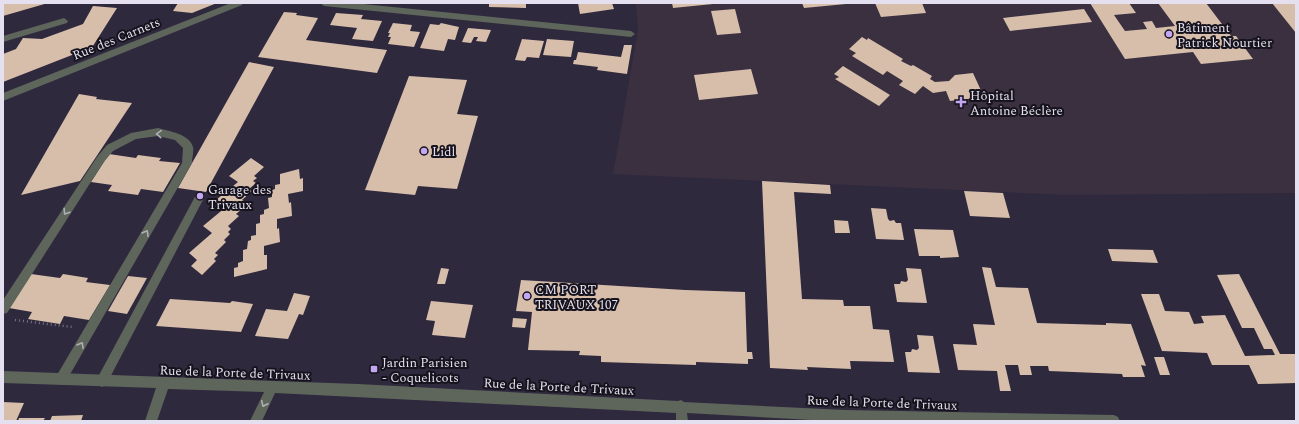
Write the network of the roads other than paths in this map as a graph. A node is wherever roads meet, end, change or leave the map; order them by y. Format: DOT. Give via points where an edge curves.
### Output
graph roads {
  1 [pos="239,3"];
  2 [pos="324,3"];
  3 [pos="64,21"];
  4 [pos="631,34"];
  5 [pos="3,39"];
  6 [pos="3,97"];
  7 [pos="200,196"];
  8 [pos="3,309"];
  9 [pos="3,376"];
  10 [pos="62,379"];
  11 [pos="102,381"];
  12 [pos="164,383"];
  13 [pos="272,387"];
  14 [pos="681,406"];
  15 [pos="845,418"];
  16 [pos="151,421"];
  17 [pos="256,421"];
  18 [pos="682,421"];
  19 [pos="1114,421"];
  1 -- 6 [label="street, Rue des Carnets"];
  2 -- 4 [label="street"];
  3 -- 5 [label="street"];
  7 -- 11 [label="street"];
  10 -- 8 [label="street, one-way" via="187,163 188,147 178,137 158,132 134,136 110,148"];
  9 -- 10 [label="street, Rue de la Porte de Trivaux"];
  10 -- 11 [label="street, Rue de la Porte de Trivaux"];
  11 -- 12 [label="street, Rue de la Porte de Trivaux"];
  12 -- 13 [label="street, Rue de la Porte de Trivaux"];
  12 -- 16 [label="street"];
  13 -- 14 [label="street, Rue de la Porte de Trivaux"];
  13 -- 17 [label="street, one-way"];
  14 -- 15 [label="street, Rue de la Porte de Trivaux"];
  14 -- 18 [label="street"];
  15 -- 19 [label="street, Rue de la Porte de Trivaux"];
}
